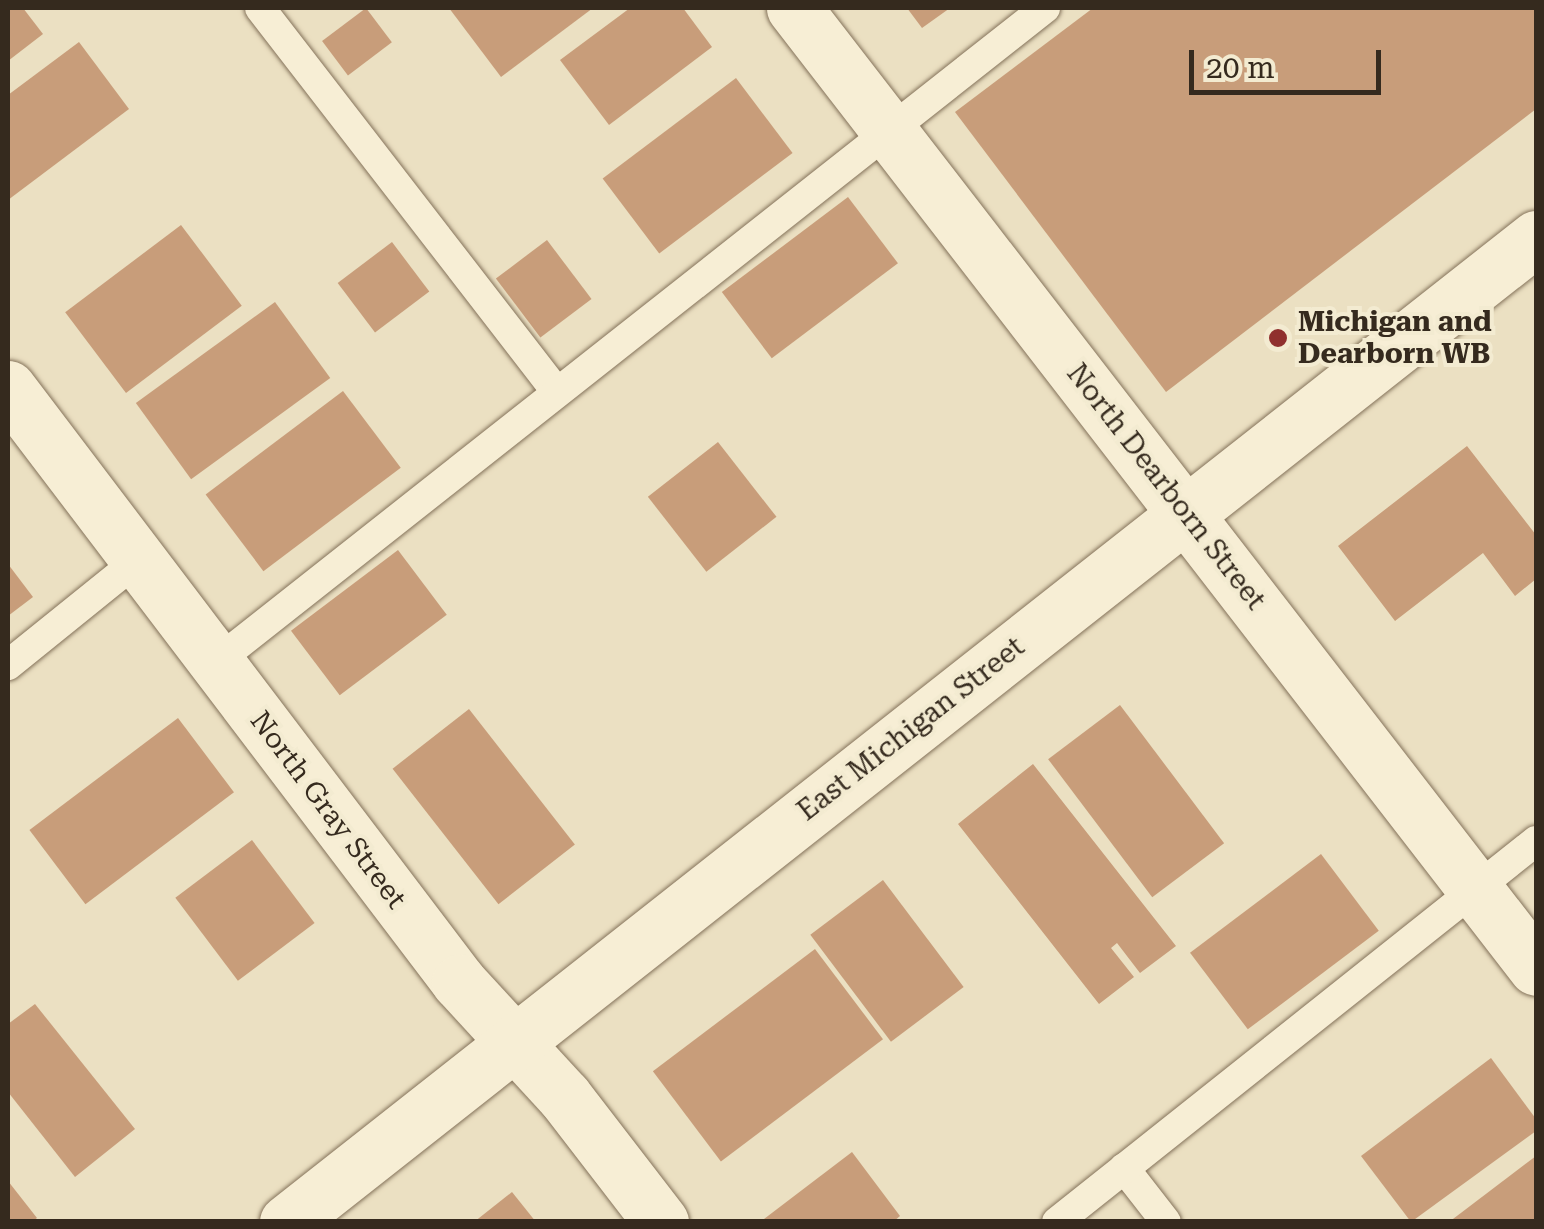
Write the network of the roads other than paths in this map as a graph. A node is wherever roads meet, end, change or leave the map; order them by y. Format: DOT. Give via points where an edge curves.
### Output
graph roads {
  1 [pos="260,8"];
  2 [pos="794,8"];
  3 [pos="1046,8"];
  4 [pos="889,130"];
  5 [pos="1536,238"];
  6 [pos="8,388"];
  7 [pos="557,392"];
  8 [pos="1187,510"];
  9 [pos="138,560"];
  10 [pos="216,662"];
  11 [pos="8,665"];
  12 [pos="1536,841"];
  13 [pos="1476,888"];
  14 [pos="1536,968"];
  15 [pos="515,1042"];
  16 [pos="1124,1168"];
  17 [pos="287,1222"];
  18 [pos="661,1222"];
  19 [pos="1057,1222"];
  20 [pos="1166,1222"];
  1 -- 7 [label="lane"];
  2 -- 4 [label="street, North Dearborn Street"];
  3 -- 4 [label="lane"];
  4 -- 7 [label="lane"];
  4 -- 8 [label="street, North Dearborn Street"];
  5 -- 8 [label="street, East Michigan Street"];
  6 -- 9 [label="street, North Gray Street"];
  7 -- 10 [label="lane"];
  8 -- 13 [label="street, North Dearborn Street"];
  8 -- 15 [label="street, East Michigan Street"];
  9 -- 10 [label="street, North Gray Street"];
  9 -- 11 [label="lane"];
  10 -- 15 [label="street, North Gray Street" via="459,982"];
  12 -- 13 [label="lane"];
  13 -- 14 [label="street, North Dearborn Street"];
  13 -- 16 [label="lane"];
  15 -- 17 [label="street, East Michigan Street"];
  15 -- 18 [label="street, North Gray Street"];
  16 -- 19 [label="lane"];
  16 -- 20 [label="lane"];
}
